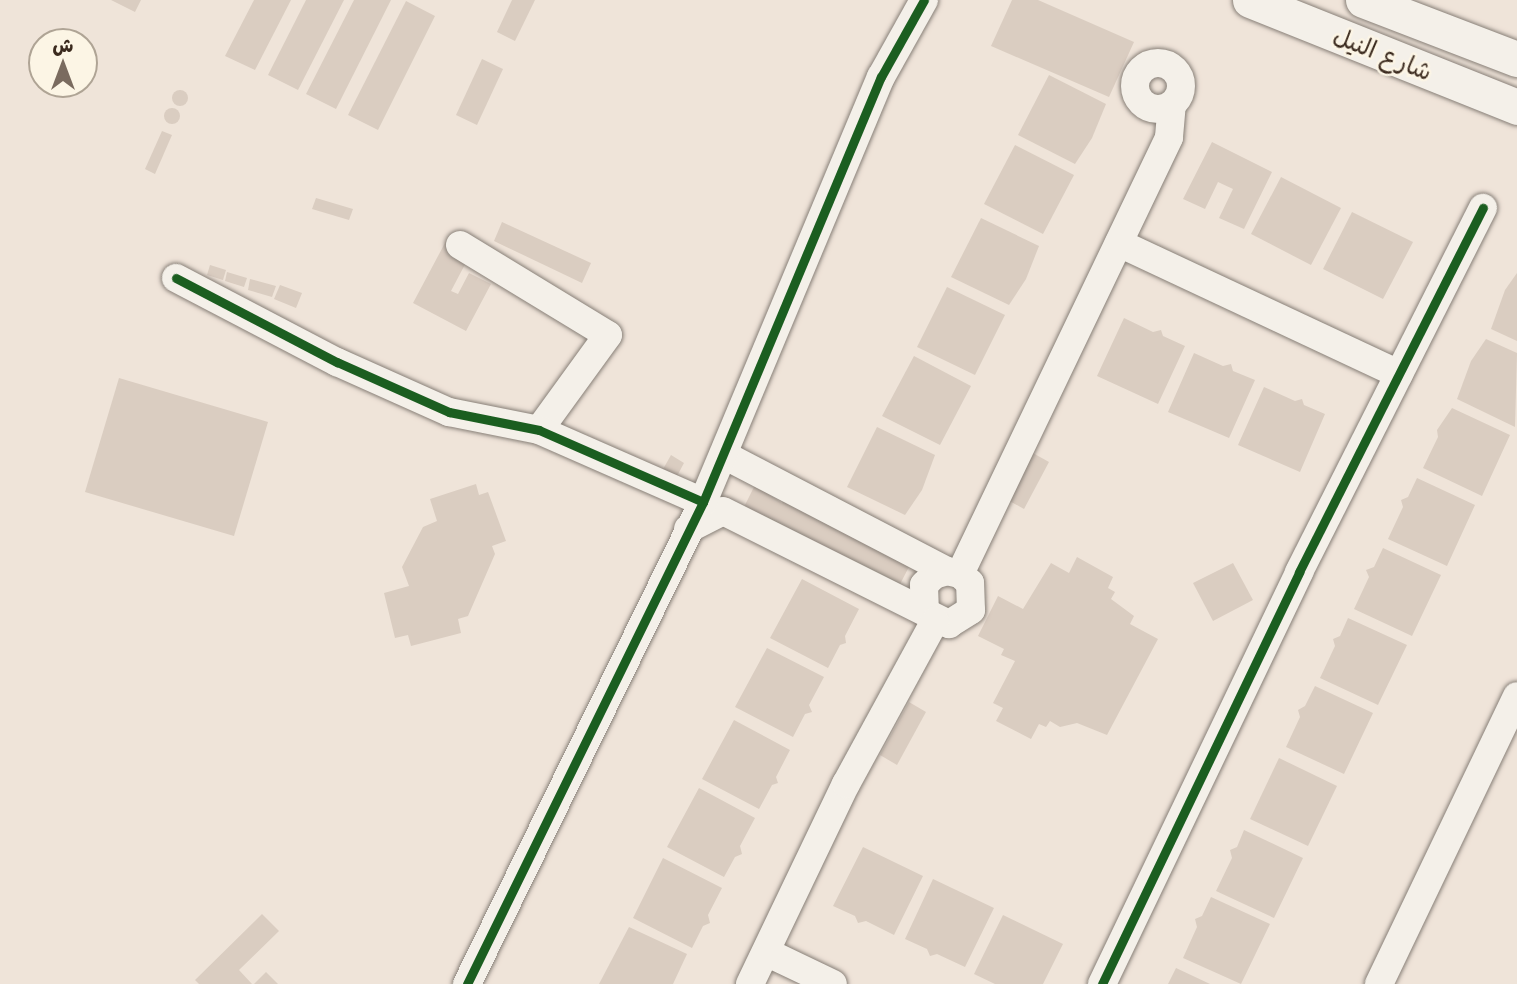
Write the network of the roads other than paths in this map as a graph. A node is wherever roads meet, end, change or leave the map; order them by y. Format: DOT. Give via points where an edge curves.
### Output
graph roads {
  1 [pos="924,0"];
  2 [pos="1250,0"];
  3 [pos="1363,0"];
  4 [pos="1517,59"];
  5 [pos="1172,105"];
  6 [pos="1517,107"];
  7 [pos="1483,208"];
  8 [pos="1119,243"];
  9 [pos="460,245"];
  10 [pos="176,278"];
  11 [pos="1399,374"];
  12 [pos="539,430"];
  13 [pos="724,455"];
  14 [pos="703,502"];
  15 [pos="688,529"];
  16 [pos="953,572"];
  17 [pos="930,616"];
  18 [pos="1517,696"];
  19 [pos="766,952"];
  20 [pos="467,984"];
  21 [pos="750,984"];
  22 [pos="833,984"];
  23 [pos="1102,984"];
  24 [pos="1379,984"];
  1 -- 13 [label="street" via="881,77"];
  2 -- 6 [label="main road, شارع النيل"];
  3 -- 4 [label="main road, شارع النيل"];
  5 -- 8 [label="street" via="1169,137"];
  7 -- 11 [label="street"];
  8 -- 11 [label="street"];
  8 -- 16 [label="street"];
  9 -- 12 [label="street" via="608,335"];
  10 -- 12 [label="street" via="337,362 449,412"];
  11 -- 23 [label="street"];
  12 -- 14 [label="street"];
  13 -- 14 [label="street"];
  13 -- 16 [label="street"];
  14 -- 15 [label="street"];
  15 -- 17 [label="street" via="723,511"];
  15 -- 20 [label="street"];
  16 -- 17 [label="street" via="924,585"];
  16 -- 17 [label="street" via="970,583 971,610 962,620"];
  17 -- 19 [label="street"];
  18 -- 24 [label="street"];
  19 -- 21 [label="street"];
  19 -- 22 [label="street"];
}
